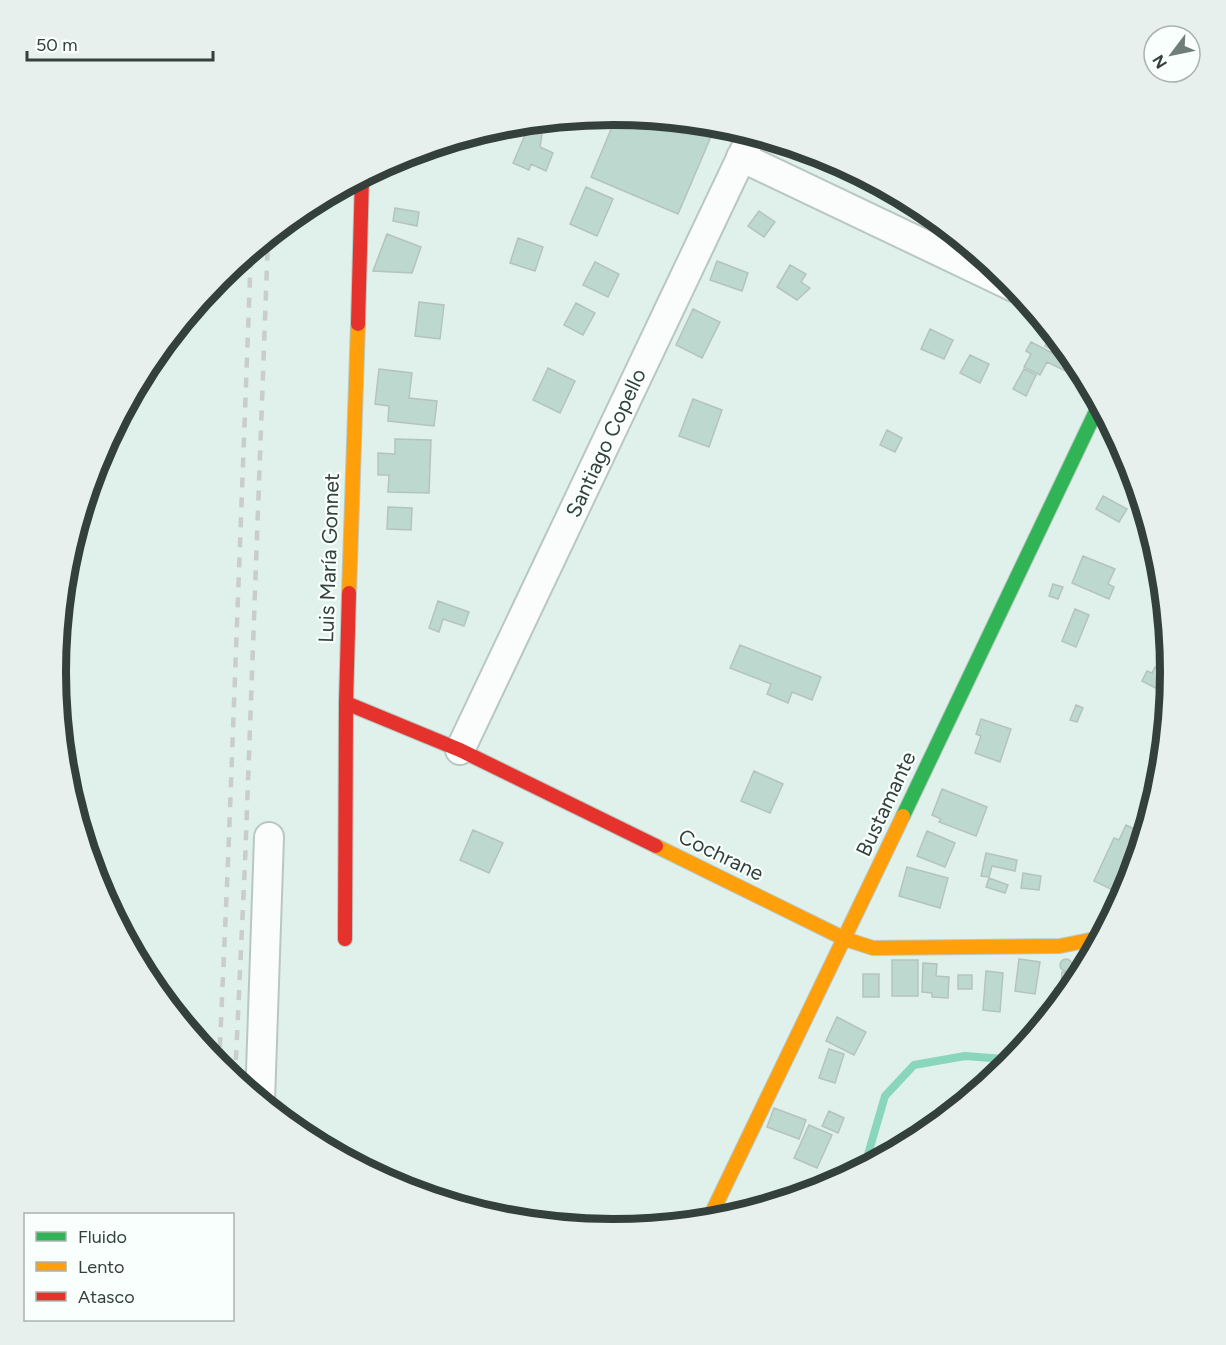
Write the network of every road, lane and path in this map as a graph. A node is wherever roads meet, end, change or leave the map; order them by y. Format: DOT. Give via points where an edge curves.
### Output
graph roads {
  1 [pos="746,146"];
  2 [pos="362,187"];
  3 [pos="985,272"];
  4 [pos="1095,414"];
  5 [pos="346,703"];
  6 [pos="460,750"];
  7 [pos="269,837"];
  8 [pos="345,939"];
  9 [pos="845,939"];
  10 [pos="1090,940"];
  11 [pos="260,1091"];
  12 [pos="713,1210"];
  1 -- 3 [label="street"];
  1 -- 6 [label="street, Santiago Copello"];
  2 -- 5 [label="street, Luis María Gonnet"];
  4 -- 9 [label="street, Bustamante"];
  5 -- 6 [label="street, Cochrane"];
  5 -- 8 [label="street, Luis María Gonnet"];
  6 -- 9 [label="street, Cochrane"];
  7 -- 11 [label="street"];
  9 -- 10 [label="street, Cochrane" via="873,948 1060,946"];
  9 -- 12 [label="street, Bustamante"];
}
